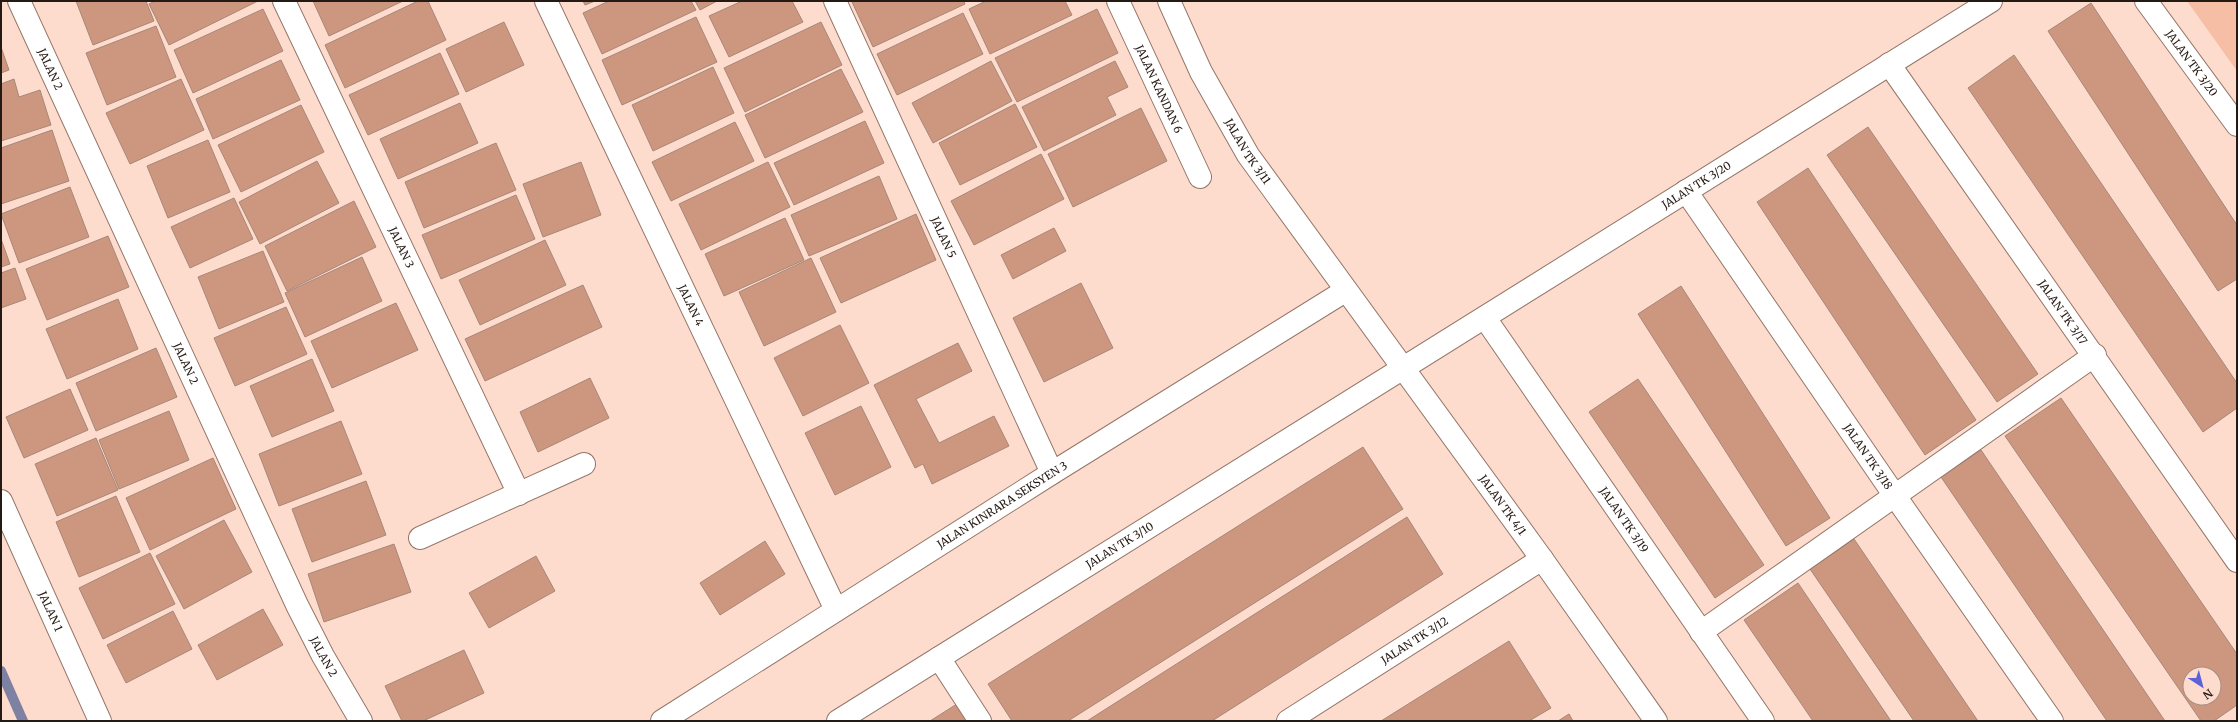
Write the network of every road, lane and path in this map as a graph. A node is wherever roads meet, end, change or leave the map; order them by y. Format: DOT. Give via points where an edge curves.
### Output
graph roads {
  1 [pos="19,1"];
  2 [pos="284,1"];
  3 [pos="546,1"];
  4 [pos="835,1"];
  5 [pos="1118,1"];
  6 [pos="1169,1"];
  7 [pos="1991,1"];
  8 [pos="2146,1"];
  9 [pos="1889,64"];
  10 [pos="2237,125"];
  11 [pos="1200,177"];
  12 [pos="1686,191"];
  13 [pos="1345,291"];
  14 [pos="1485,318"];
  15 [pos="2095,355"];
  16 [pos="1402,369"];
  17 [pos="584,464"];
  18 [pos="1052,473"];
  19 [pos="519,494"];
  20 [pos="1895,496"];
  21 [pos="1,501"];
  22 [pos="420,538"];
  23 [pos="1542,559"];
  24 [pos="2237,561"];
  25 [pos="836,610"];
  26 [pos="1702,632"];
  27 [pos="939,658"];
  28 [pos="100,721"];
  29 [pos="361,721"];
  30 [pos="662,721"];
  31 [pos="838,721"];
  32 [pos="980,721"];
  33 [pos="1288,721"];
  34 [pos="1656,721"];
  35 [pos="1763,721"];
  36 [pos="2052,721"];
  1 -- 29 [label="street, JALAN 2" via="297,605"];
  2 -- 19 [label="street, JALAN 3"];
  3 -- 25 [label="street, JALAN 4"];
  4 -- 18 [label="street, JALAN 5"];
  5 -- 11 [label="street, JALAN KANDAN 6"];
  6 -- 13 [label="street, JALAN TK 3/11" via="1201,72 1248,156"];
  7 -- 9 [label="street, JALAN TK 3/20"];
  8 -- 10 [label="street, JALAN TK 3/20"];
  9 -- 12 [label="street, JALAN TK 3/20"];
  9 -- 15 [label="street, JALAN TK 3/17"];
  12 -- 14 [label="street, JALAN TK 3/20"];
  12 -- 20 [label="street, JALAN TK 3/18"];
  13 -- 16 [label="street, JALAN TK 4/1"];
  13 -- 18 [label="street, JALAN KINRARA SEKSYEN 3"];
  14 -- 16 [label="street, JALAN TK 3/20"];
  14 -- 26 [label="street, JALAN TK 3/19"];
  15 -- 20 [label="street"];
  15 -- 24 [label="street, JALAN TK 3/17"];
  16 -- 23 [label="street, JALAN TK 4/1"];
  16 -- 27 [label="street, JALAN TK 3/10"];
  17 -- 19 [label="street"];
  18 -- 25 [label="street, JALAN KINRARA SEKSYEN 3"];
  19 -- 22 [label="street"];
  20 -- 26 [label="street"];
  20 -- 36 [label="street, JALAN TK 3/18"];
  21 -- 28 [label="street, JALAN 1"];
  23 -- 33 [label="street, JALAN TK 3/12"];
  23 -- 34 [label="street, JALAN TK 4/1"];
  25 -- 30 [label="street, JALAN KINRARA SEKSYEN 3"];
  26 -- 35 [label="street, JALAN TK 3/19"];
  27 -- 31 [label="street, JALAN TK 3/10"];
  27 -- 32 [label="street"];
}
